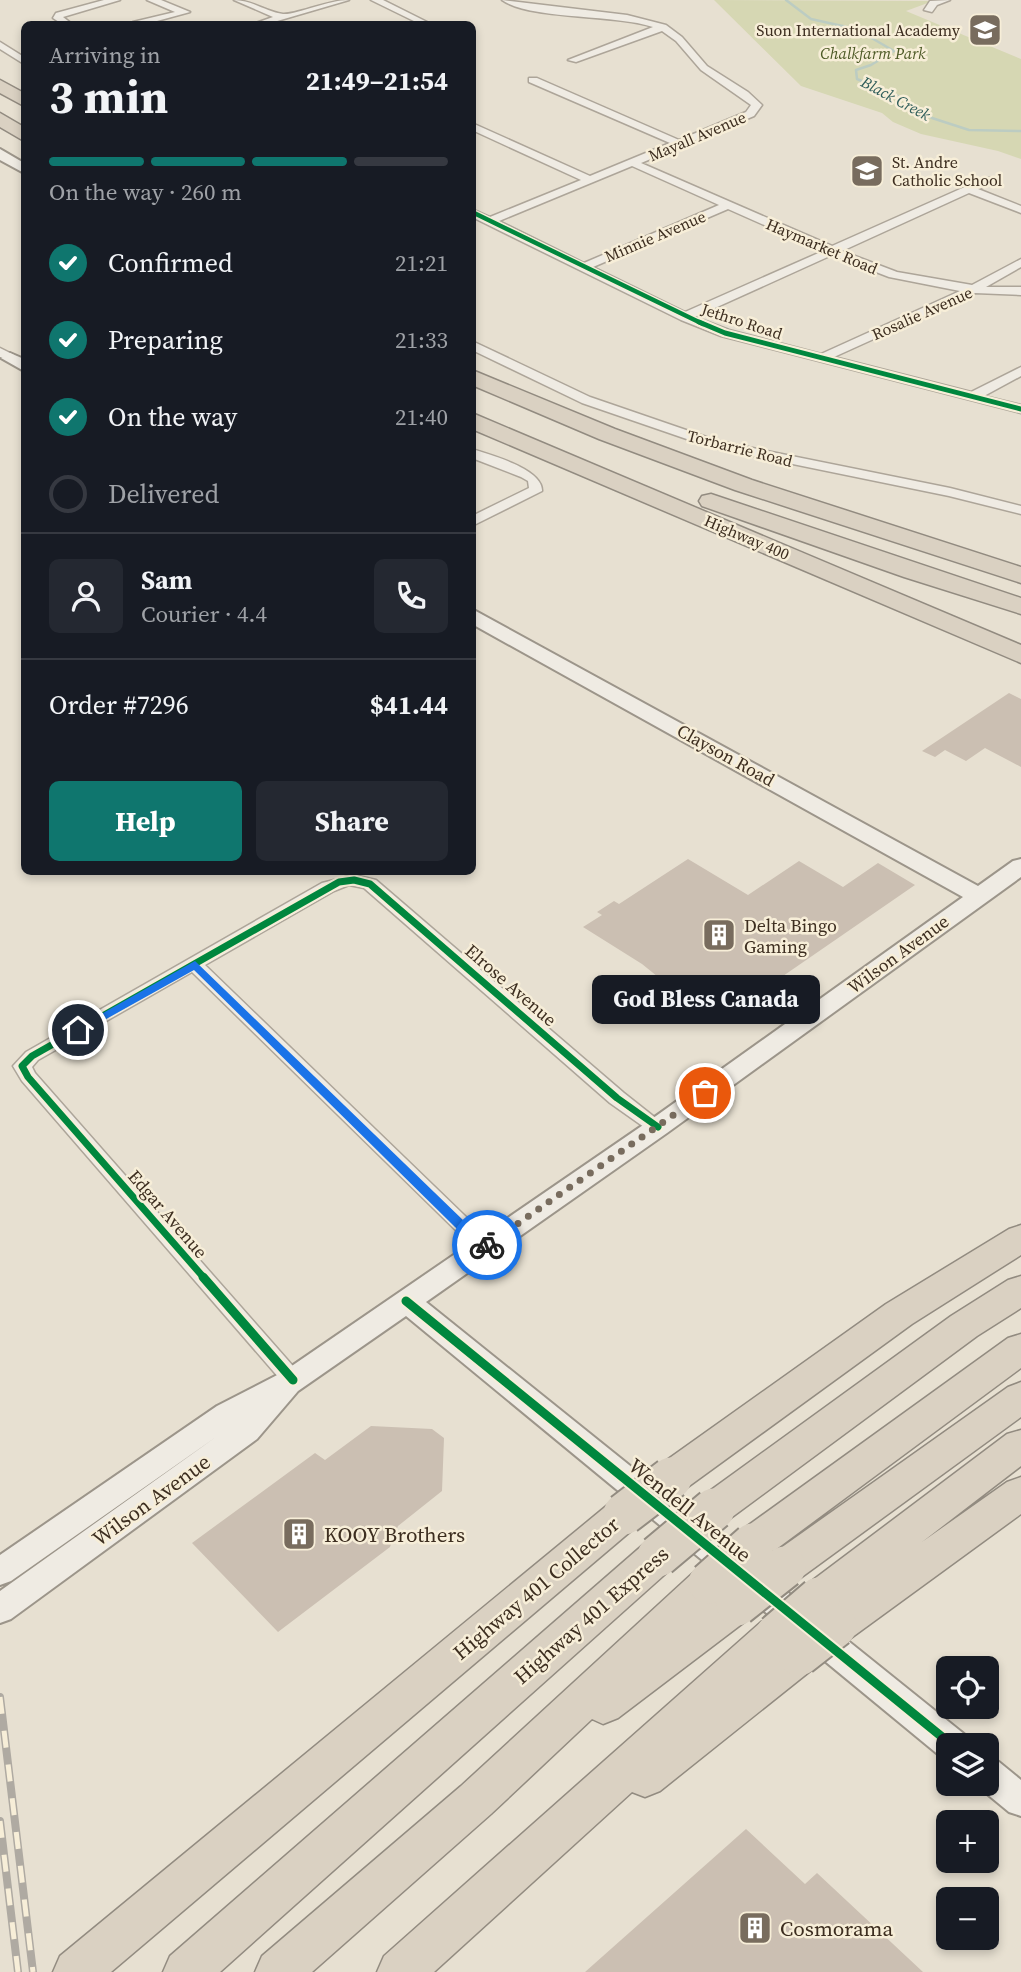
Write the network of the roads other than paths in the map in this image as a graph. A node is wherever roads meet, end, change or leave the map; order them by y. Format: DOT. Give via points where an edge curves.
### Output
graph roads {
  1 [pos="66,0"];
  2 [pos="152,0"];
  3 [pos="239,0"];
  4 [pos="344,0"];
  5 [pos="376,0"];
  6 [pos="507,0"];
  7 [pos="945,0"];
  8 [pos="110,1"];
  9 [pos="81,8"];
  10 [pos="929,10"];
  11 [pos="285,18"];
  12 [pos="63,21"];
  13 [pos="148,21"];
  14 [pos="272,21"];
  15 [pos="292,21"];
  16 [pos="420,21"];
  17 [pos="663,27"];
  18 [pos="0,45"];
  19 [pos="21,59"];
  20 [pos="573,60"];
  21 [pos="533,80"];
  22 [pos="0,85"];
  23 [pos="21,99"];
  24 [pos="0,119"];
  25 [pos="476,128"];
  26 [pos="21,133"];
  27 [pos="680,144"];
  28 [pos="0,153"];
  29 [pos="633,163"];
  30 [pos="21,167"];
  31 [pos="590,180"];
  32 [pos="989,180"];
  33 [pos="970,190"];
  34 [pos="726,206"];
  35 [pos="1021,210"];
  36 [pos="476,214"];
  37 [pos="490,221"];
  38 [pos="829,251"];
  39 [pos="1021,262"];
  40 [pos="584,267"];
  41 [pos="974,289"];
  42 [pos="1021,291"];
  43 [pos="685,317"];
  44 [pos="476,347"];
  45 [pos="820,359"];
  46 [pos="1021,371"];
  47 [pos="476,379"];
  48 [pos="974,396"];
  49 [pos="476,409"];
  50 [pos="1021,409"];
  51 [pos="476,422"];
  52 [pos="476,455"];
  53 [pos="726,479"];
  54 [pos="1021,510"];
  55 [pos="476,520"];
  56 [pos="1021,558"];
  57 [pos="913,572"];
  58 [pos="1021,575"];
  59 [pos="1021,606"];
  60 [pos="1021,615"];
  61 [pos="476,617"];
  62 [pos="1021,655"];
  63 [pos="1021,866"];
  64 [pos="979,896"];
  65 [pos="195,965"];
  66 [pos="658,1127"];
  67 [pos="1021,1238"];
  68 [pos="485,1247"];
  69 [pos="1021,1290"];
  70 [pos="406,1301"];
  71 [pos="1021,1348"];
  72 [pos="293,1380"];
  73 [pos="1021,1397"];
  74 [pos="1021,1445"];
  75 [pos="1021,1493"];
  76 [pos="769,1556"];
  77 [pos="0,1572"];
  78 [pos="0,1609"];
  79 [pos="828,1612"];
  80 [pos="937,1733"];
  81 [pos="999,1783"];
  82 [pos="1021,1801"];
  83 [pos="409,1964"];
  84 [pos="76,1972"];
  85 [pos="186,1972"];
  86 [pos="278,1972"];
  1 -- 9 [label="street"];
  2 -- 13 [label="street" via="185,12"];
  3 -- 11 [label="street"];
  4 -- 11 [label="street"];
  5 -- 16 [label="street"];
  6 -- 17 [label="street"];
  7 -- 10 [label="street"];
  8 -- 9 [label="street"];
  9 -- 12 [label="street" via="59,15"];
  11 -- 14 [label="street"];
  11 -- 15 [label="street"];
  17 -- 20 [label="street"];
  17 -- 27 [label="street, Mayall Avenue" via="704,68 757,105 750,114"];
  18 -- 19 [label="street"];
  21 -- 27 [label="street"];
  22 -- 23 [label="highway"];
  24 -- 26 [label="highway"];
  25 -- 31 [label="street"];
  27 -- 29 [label="street, Mayall Avenue"];
  28 -- 30 [label="main road"];
  29 -- 31 [label="street, Mayall Avenue"];
  29 -- 34 [label="street, Haymarket Road"];
  31 -- 37 [label="street, Mayall Avenue"];
  32 -- 33 [label="street"];
  33 -- 35 [label="street"];
  33 -- 38 [label="street"];
  34 -- 38 [label="street, Haymarket Road"];
  34 -- 40 [label="street, Minnie Avenue"];
  36 -- 37 [label="street, Jethro Road"];
  37 -- 40 [label="street, Jethro Road"];
  38 -- 41 [label="street, Haymarket Road" via="901,278"];
  38 -- 43 [label="street"];
  39 -- 41 [label="street, Rosalie Avenue"];
  40 -- 43 [label="street, Jethro Road"];
  41 -- 42 [label="street, Haymarket Road"];
  41 -- 45 [label="street, Rosalie Avenue"];
  43 -- 45 [label="street, Jethro Road"];
  44 -- 54 [label="street, Torbarrie Road" via="586,400 715,444"];
  45 -- 48 [label="street, Jethro Road"];
  46 -- 48 [label="street"];
  47 -- 53 [label="highway"];
  48 -- 50 [label="street, Jethro Road"];
  49 -- 57 [label="highway" via="602,462"];
  51 -- 62 [label="highway, Highway 400"];
  52 -- 55 [label="street" via="532,477 536,486 535,491"];
  53 -- 56 [label="highway"];
  53 -- 58 [label="highway"];
  57 -- 59 [label="highway"];
  57 -- 60 [label="highway"];
  61 -- 64 [label="main road, Clayson Road"];
  63 -- 64 [label="main road, Wilson Avenue"];
  64 -- 66 [label="main road, Wilson Avenue"];
  65 -- 66 [label="street, Elrose Avenue" via="340,881 360,880 617,1098"];
  65 -- 68 [label="street"];
  65 -- 72 [label="street, Edgar Avenue" via="32,1056 22,1066"];
  66 -- 68 [label="main road, Wilson Avenue"];
  67 -- 84 [label="highway, Highway 401 Collector, bridge" via="899,1314 624,1514"];
  68 -- 70 [label="main road, Wilson Avenue"];
  69 -- 85 [label="highway, Highway 401 Express, bridge" via="964,1326 713,1510"];
  70 -- 72 [label="main road, Wilson Avenue"];
  70 -- 80 [label="main road, Wendell Avenue"];
  71 -- 76 [label="highway"];
  72 -- 77 [label="main road, Wilson Avenue" via="226,1414"];
  72 -- 78 [label="main road, Wilson Avenue" via="247,1430"];
  73 -- 76 [label="highway"];
  74 -- 79 [label="highway"];
  75 -- 79 [label="highway"];
  76 -- 86 [label="highway, bridge"];
  79 -- 83 [label="highway, bridge"];
  81 -- 82 [label="main road"];
}
